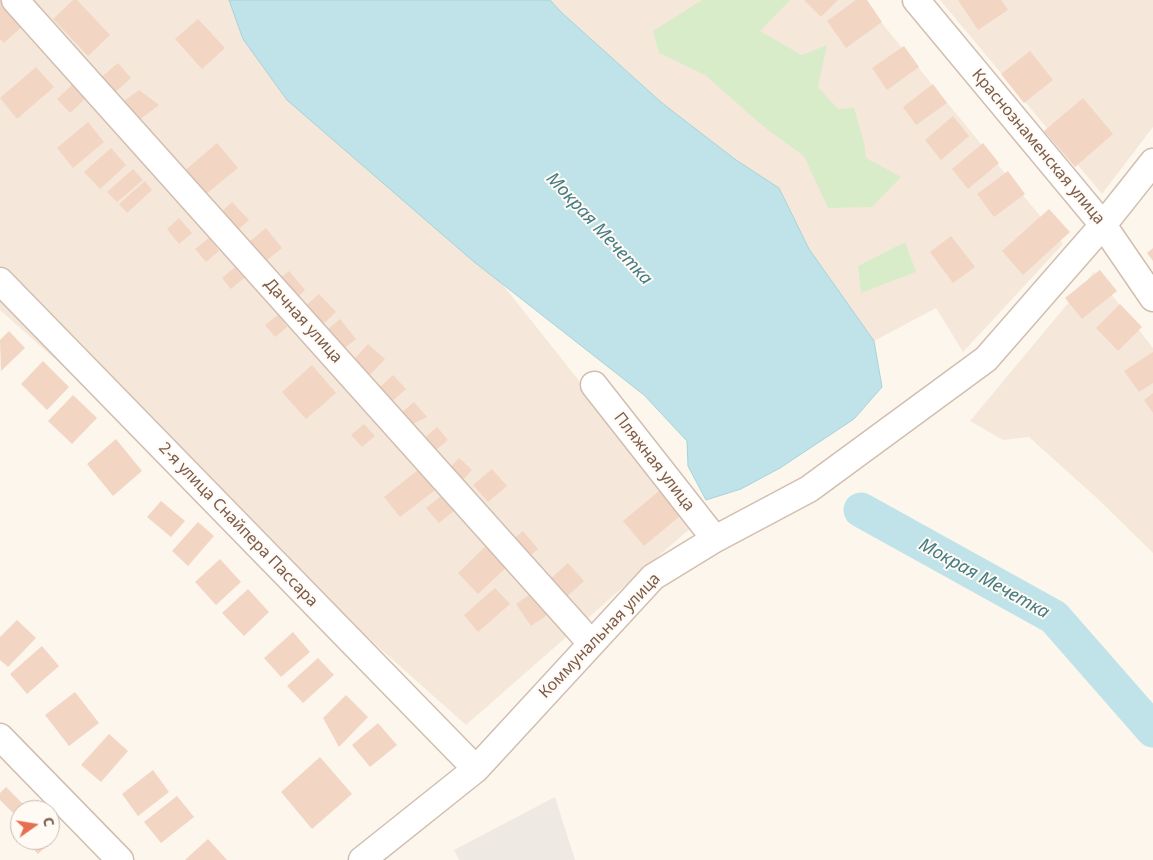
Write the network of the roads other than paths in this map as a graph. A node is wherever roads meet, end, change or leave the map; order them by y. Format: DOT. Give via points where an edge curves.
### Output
graph roads {
  1 [pos="16,0"];
  2 [pos="916,0"];
  3 [pos="1153,162"];
  4 [pos="1103,224"];
  5 [pos="0,280"];
  6 [pos="1153,298"];
  7 [pos="594,385"];
  8 [pos="715,539"];
  9 [pos="591,643"];
  10 [pos="0,737"];
  11 [pos="476,769"];
  12 [pos="120,860"];
  13 [pos="362,860"];
  1 -- 9 [label="street, Дачная улица"];
  2 -- 4 [label="street, Краснознаменская улица"];
  3 -- 4 [label="street, Коммунальная улица"];
  4 -- 6 [label="street, Краснознаменская улица"];
  4 -- 8 [label="street, Коммунальная улица" via="986,359 809,489"];
  5 -- 11 [label="street, 2-я улица Снайпера Пассара"];
  7 -- 8 [label="street, Пляжная улица"];
  8 -- 9 [label="street, Коммунальная улица" via="653,576"];
  9 -- 11 [label="street, Коммунальная улица"];
  10 -- 12 [label="street"];
  11 -- 13 [label="street, Коммунальная улица"];
}
